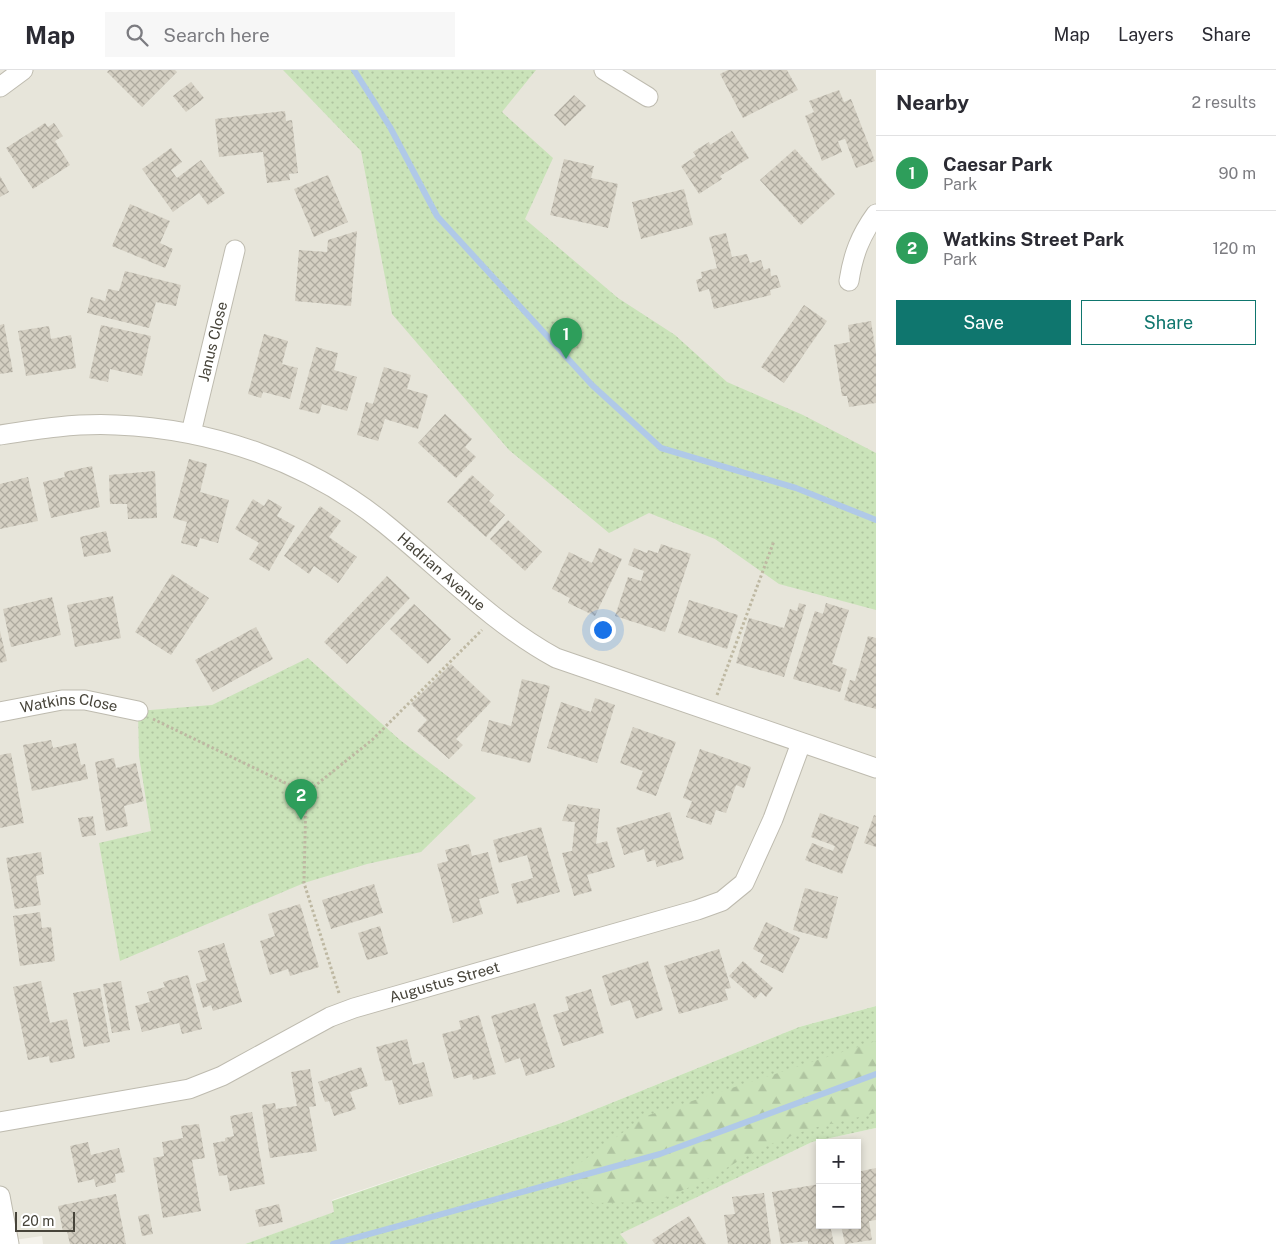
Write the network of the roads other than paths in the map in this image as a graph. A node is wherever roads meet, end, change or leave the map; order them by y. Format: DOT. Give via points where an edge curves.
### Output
graph roads {
  1 [pos="23,70"];
  2 [pos="604,70"];
  3 [pos="0,87"];
  4 [pos="648,97"];
  5 [pos="876,214"];
  6 [pos="234,250"];
  7 [pos="849,282"];
  8 [pos="191,433"];
  9 [pos="0,435"];
  10 [pos="138,711"];
  11 [pos="0,712"];
  12 [pos="801,743"];
  13 [pos="876,768"];
  14 [pos="0,1122"];
  15 [pos="0,1196"];
  16 [pos="9,1244"];
  1 -- 3 [label="street"];
  2 -- 4 [label="street"];
  5 -- 7 [label="street" via="860,236 852,257"];
  6 -- 8 [label="street, Janus Close"];
  8 -- 9 [label="street, Hadrian Avenue" via="116,424 44,428"];
  8 -- 12 [label="street, Hadrian Avenue" via="272,458 355,502 495,617 532,645 556,658"];
  10 -- 11 [label="street, Watkins Close" via="85,700 62,700"];
  12 -- 13 [label="street, Hadrian Avenue"];
  12 -- 14 [label="street, Augustus Street" via="744,883 722,901 345,1011 222,1076 189,1089"];
  15 -- 16 [label="street"];
}
